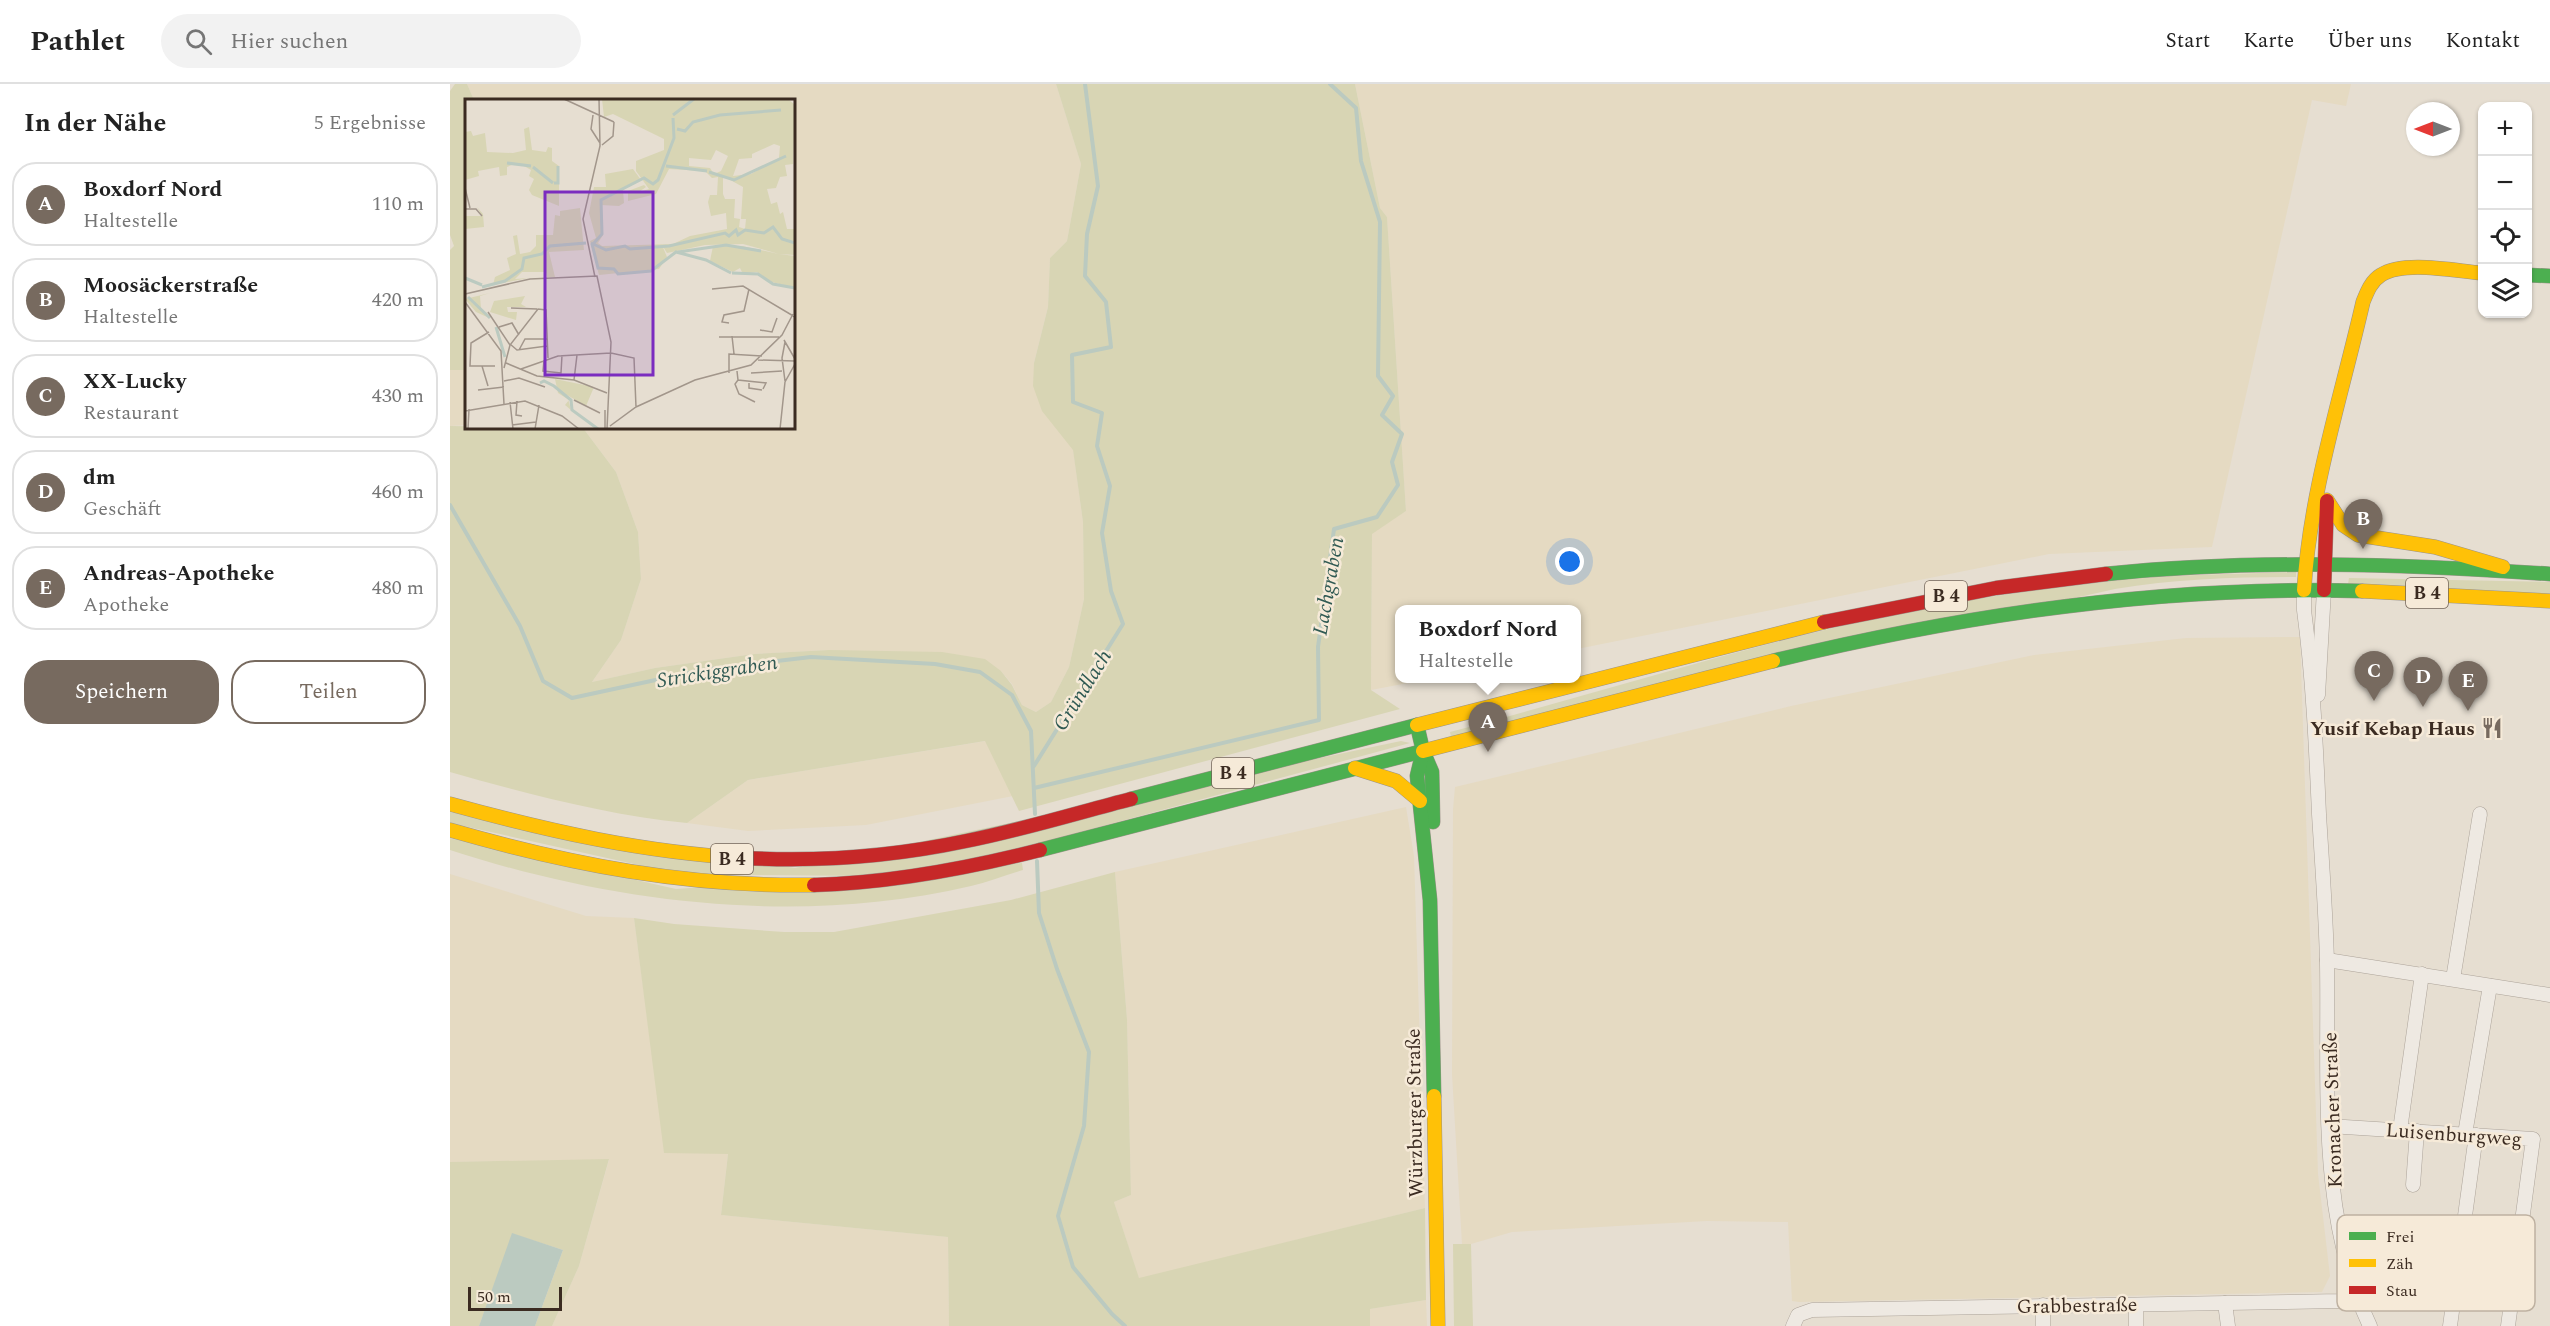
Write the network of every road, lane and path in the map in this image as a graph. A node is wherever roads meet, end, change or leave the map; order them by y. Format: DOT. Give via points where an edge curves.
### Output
graph roads {
  1 [pos="2478,273"];
  2 [pos="2532,275"];
  3 [pos="2550,276"];
  4 [pos="2321,469"];
  5 [pos="2327,500"];
  6 [pos="2305,564"];
  7 [pos="2324,564"];
  8 [pos="2517,572"];
  9 [pos="2550,574"];
  10 [pos="2304,590"];
  11 [pos="2324,590"];
  12 [pos="2550,601"];
  13 [pos="1581,682"];
  14 [pos="1579,683"];
  15 [pos="1417,725"];
  16 [pos="2316,733"];
  17 [pos="1423,751"];
  18 [pos="1355,768"];
  19 [pos="1420,801"];
  20 [pos="450,804"];
  21 [pos="2480,814"];
  22 [pos="450,830"];
  23 [pos="1430,900"];
  24 [pos="2327,960"];
  25 [pos="2422,974"];
  26 [pos="2453,980"];
  27 [pos="2490,986"];
  28 [pos="2550,995"];
  29 [pos="2330,1126"];
  30 [pos="2400,1130"];
  31 [pos="2417,1131"];
  32 [pos="2470,1135"];
  33 [pos="2414,1185"];
  34 [pos="2337,1215"];
  35 [pos="2462,1215"];
  36 [pos="2523,1215"];
  37 [pos="2337,1301"];
  38 [pos="2225,1303"];
  39 [pos="2043,1305"];
  40 [pos="2136,1305"];
  41 [pos="2362,1311"];
  42 [pos="2452,1311"];
  43 [pos="2510,1311"];
  44 [pos="1795,1321"];
  45 [pos="1438,1326"];
  46 [pos="2043,1326"];
  47 [pos="2136,1326"];
  48 [pos="2228,1326"];
  49 [pos="2370,1326"];
  50 [pos="2450,1326"];
  51 [pos="2508,1326"];
  1 -- 4 [label="main road" via="2402,269 2385,272 2372,283 2363,302"];
  2 -- 3 [label="main road"];
  4 -- 5 [label="main road"];
  4 -- 6 [label="main road"];
  5 -- 7 [label="main road"];
  5 -- 8 [label="main road, B 4" via="2343,525 2358,535 2452,551"];
  6 -- 7 [label="main road, B 4"];
  6 -- 10 [label="main road"];
  6 -- 13 [label="main road, B 4" via="2116,573 1952,596 1729,644"];
  7 -- 8 [label="main road, B 4"];
  7 -- 11 [label="main road"];
  8 -- 9 [label="main road, B 4"];
  10 -- 11 [label="main road, B 4"];
  10 -- 16 [label="street"];
  10 -- 17 [label="main road, B 4" via="2144,596 1955,622 1772,662"];
  11 -- 12 [label="main road, B 4"];
  11 -- 16 [label="street"];
  14 -- 15 [label="main road, B 4"];
  15 -- 17 [label="main road, Würzburger Straße"];
  15 -- 20 [label="main road, B 4" via="1016,830 881,855 753,860 682,855 598,842"];
  16 -- 24 [label="street, Kronacher Straße"];
  17 -- 18 [label="main road, B 4"];
  17 -- 19 [label="main road, Würzburger Straße" via="1417,776"];
  17 -- 23 [label="main road, Würzburger Straße" via="1433,782"];
  18 -- 19 [label="main road" via="1396,781"];
  18 -- 22 [label="main road, B 4" via="949,872 813,886 739,886 658,878 528,853"];
  19 -- 23 [label="main road, Würzburger Straße"];
  21 -- 26 [label="street"];
  23 -- 45 [label="main road, Würzburger Straße"];
  24 -- 25 [label="street"];
  24 -- 29 [label="street, Kronacher Straße"];
  25 -- 26 [label="street"];
  25 -- 30 [label="street"];
  26 -- 27 [label="street"];
  27 -- 28 [label="street"];
  27 -- 32 [label="street"];
  29 -- 30 [label="street, Luisenburgweg"];
  29 -- 34 [label="street, Kronacher Straße"];
  30 -- 31 [label="street, Luisenburgweg"];
  31 -- 32 [label="street, Luisenburgweg"];
  31 -- 33 [label="street"];
  32 -- 35 [label="street"];
  32 -- 36 [label="street, Luisenburgweg" via="2533,1139"];
  37 -- 38 [label="street, Grabbestraße"];
  38 -- 40 [label="street, Grabbestraße"];
  38 -- 48 [label="street"];
  39 -- 40 [label="street, Grabbestraße"];
  39 -- 44 [label="street, Grabbestraße" via="1812,1310"];
  39 -- 46 [label="street"];
  40 -- 47 [label="street"];
  41 -- 49 [label="street, Kronacher Straße"];
  42 -- 50 [label="street"];
  43 -- 51 [label="street, Luisenburgweg"];
}
